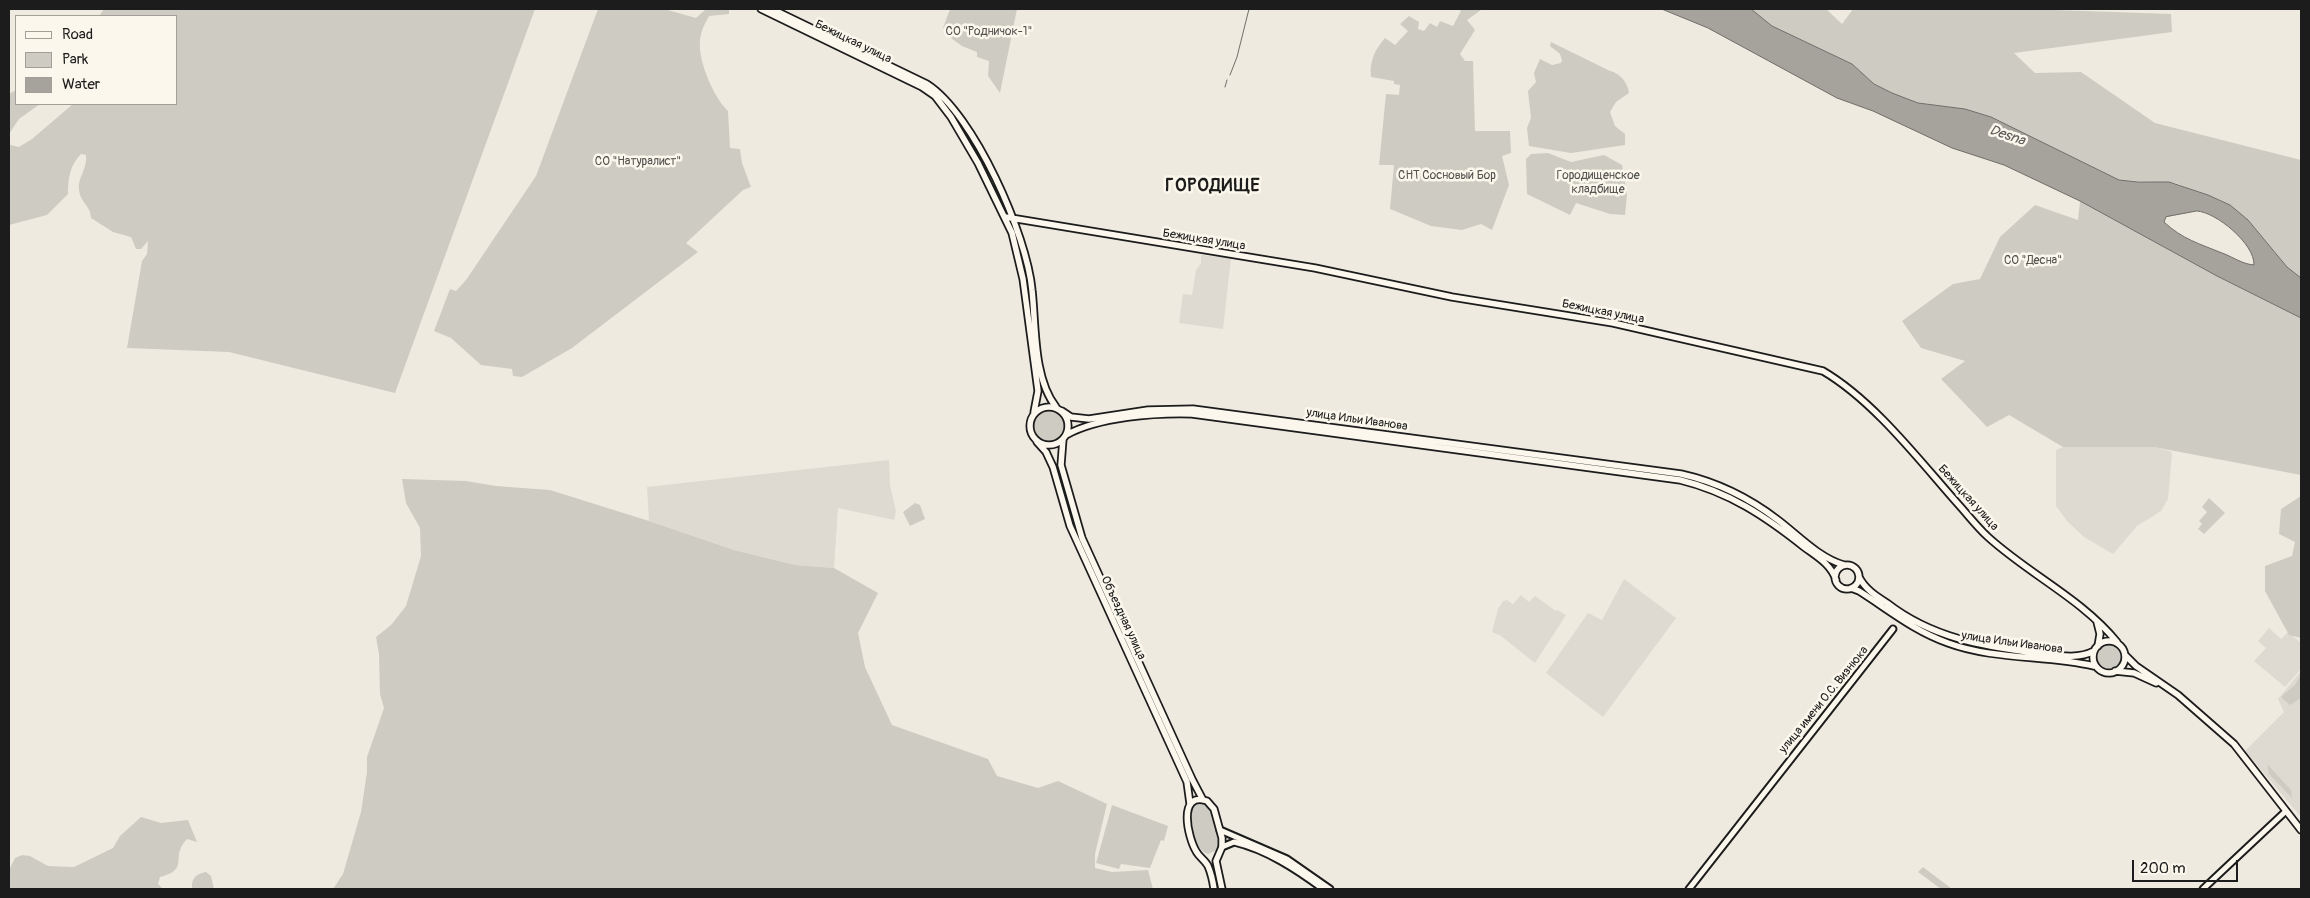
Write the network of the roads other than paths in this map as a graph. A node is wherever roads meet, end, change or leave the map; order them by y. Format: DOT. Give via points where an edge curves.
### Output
graph roads {
  1 [pos="761,9"];
  2 [pos="772,9"];
  3 [pos="1005,217"];
  4 [pos="1015,219"];
  5 [pos="1056,408"];
  6 [pos="1062,411"];
  7 [pos="1034,412"];
  8 [pos="1064,437"];
  9 [pos="1037,442"];
  10 [pos="1650,473"];
  11 [pos="1844,565"];
  12 [pos="1859,577"];
  13 [pos="1836,580"];
  14 [pos="1851,588"];
  15 [pos="2094,618"];
  16 [pos="1893,629"];
  17 [pos="2118,642"];
  18 [pos="2096,649"];
  19 [pos="2126,656"];
  20 [pos="2094,666"];
  21 [pos="2115,671"];
  22 [pos="2204,718"];
  23 [pos="1203,800"];
  24 [pos="1190,804"];
  25 [pos="2286,811"];
  26 [pos="1220,830"];
  27 [pos="2301,830"];
  28 [pos="1222,847"];
  29 [pos="1217,855"];
  30 [pos="1200,856"];
  31 [pos="1214,889"];
  32 [pos="1222,889"];
  33 [pos="1323,889"];
  34 [pos="1330,889"];
  35 [pos="1689,889"];
  36 [pos="2203,889"];
  1 -- 3 [label="main road, Бежицкая улица" via="931,92 973,154"];
  2 -- 4 [label="main road, Бежицкая улица" via="933,88 975,143"];
  3 -- 4 [label="main road, Бежицкая улица"];
  3 -- 7 [label="main road" via="1023,278 1038,391"];
  4 -- 5 [label="main road" via="1032,288 1043,380"];
  4 -- 15 [label="main road, Бежицкая улица" via="1315,268 1452,297 1610,322 1824,371 1840,381 1895,432 1988,537"];
  5 -- 6 [label="main road"];
  5 -- 7 [label="main road" via="1044,407"];
  6 -- 8 [label="main road" via="1068,422"];
  6 -- 10 [label="main road, улица Ильи Иванова" via="1071,417 1089,419 1148,410 1192,409"];
  7 -- 9 [label="main road" via="1030,431"];
  8 -- 9 [label="main road" via="1047,445"];
  8 -- 10 [label="main road, улица Ильи Иванова" via="1091,425 1139,417 1192,414"];
  8 -- 23 [label="main road, Объездная улица" via="1061,465 1082,538"];
  9 -- 24 [label="main road, Объездная улица" via="1050,460 1070,526 1187,782"];
  10 -- 11 [label="main road" via="1699,478 1744,497 1826,557"];
  10 -- 13 [label="main road" via="1698,485 1741,502 1827,564"];
  11 -- 12 [label="main road" via="1855,568"];
  11 -- 13 [label="main road" via="1836,572"];
  12 -- 14 [label="main road"];
  12 -- 18 [label="main road, улица Ильи Иванова" via="1865,587 1899,613 1950,638 1982,646 2058,655 2076,656"];
  13 -- 14 [label="main road" via="1840,586"];
  14 -- 20 [label="main road, улица Ильи Иванова" via="1906,624 1949,644 1980,652"];
  15 -- 17 [label="main road, Бежицкая улица"];
  15 -- 18 [label="main road" via="2100,628"];
  16 -- 35 [label="main road, улица имени О.С. Визнюка"];
  17 -- 18 [label="main road" via="2109,642"];
  17 -- 19 [label="main road"];
  18 -- 20 [label="main road"];
  19 -- 21 [label="main road"];
  19 -- 22 [label="main road"];
  20 -- 21 [label="main road" via="2102,672"];
  21 -- 22 [label="main road" via="2134,673 2158,684"];
  22 -- 25 [label="main road" via="2234,744"];
  23 -- 24 [label="main road"];
  23 -- 26 [label="main road, Объездная улица" via="1212,804"];
  24 -- 30 [label="main road, Объездная улица" via="1186,813 1194,848"];
  25 -- 27 [label="main road"];
  25 -- 36 [label="main road"];
  26 -- 28 [label="main road, Объездная улица"];
  26 -- 34 [label="main road" via="1287,859"];
  28 -- 29 [label="main road"];
  28 -- 33 [label="main road" via="1234,842 1261,851"];
  29 -- 30 [label="main road" via="1209,858"];
  29 -- 32 [label="main road"];
  30 -- 31 [label="main road, Объездная улица" via="1210,869"];
}
